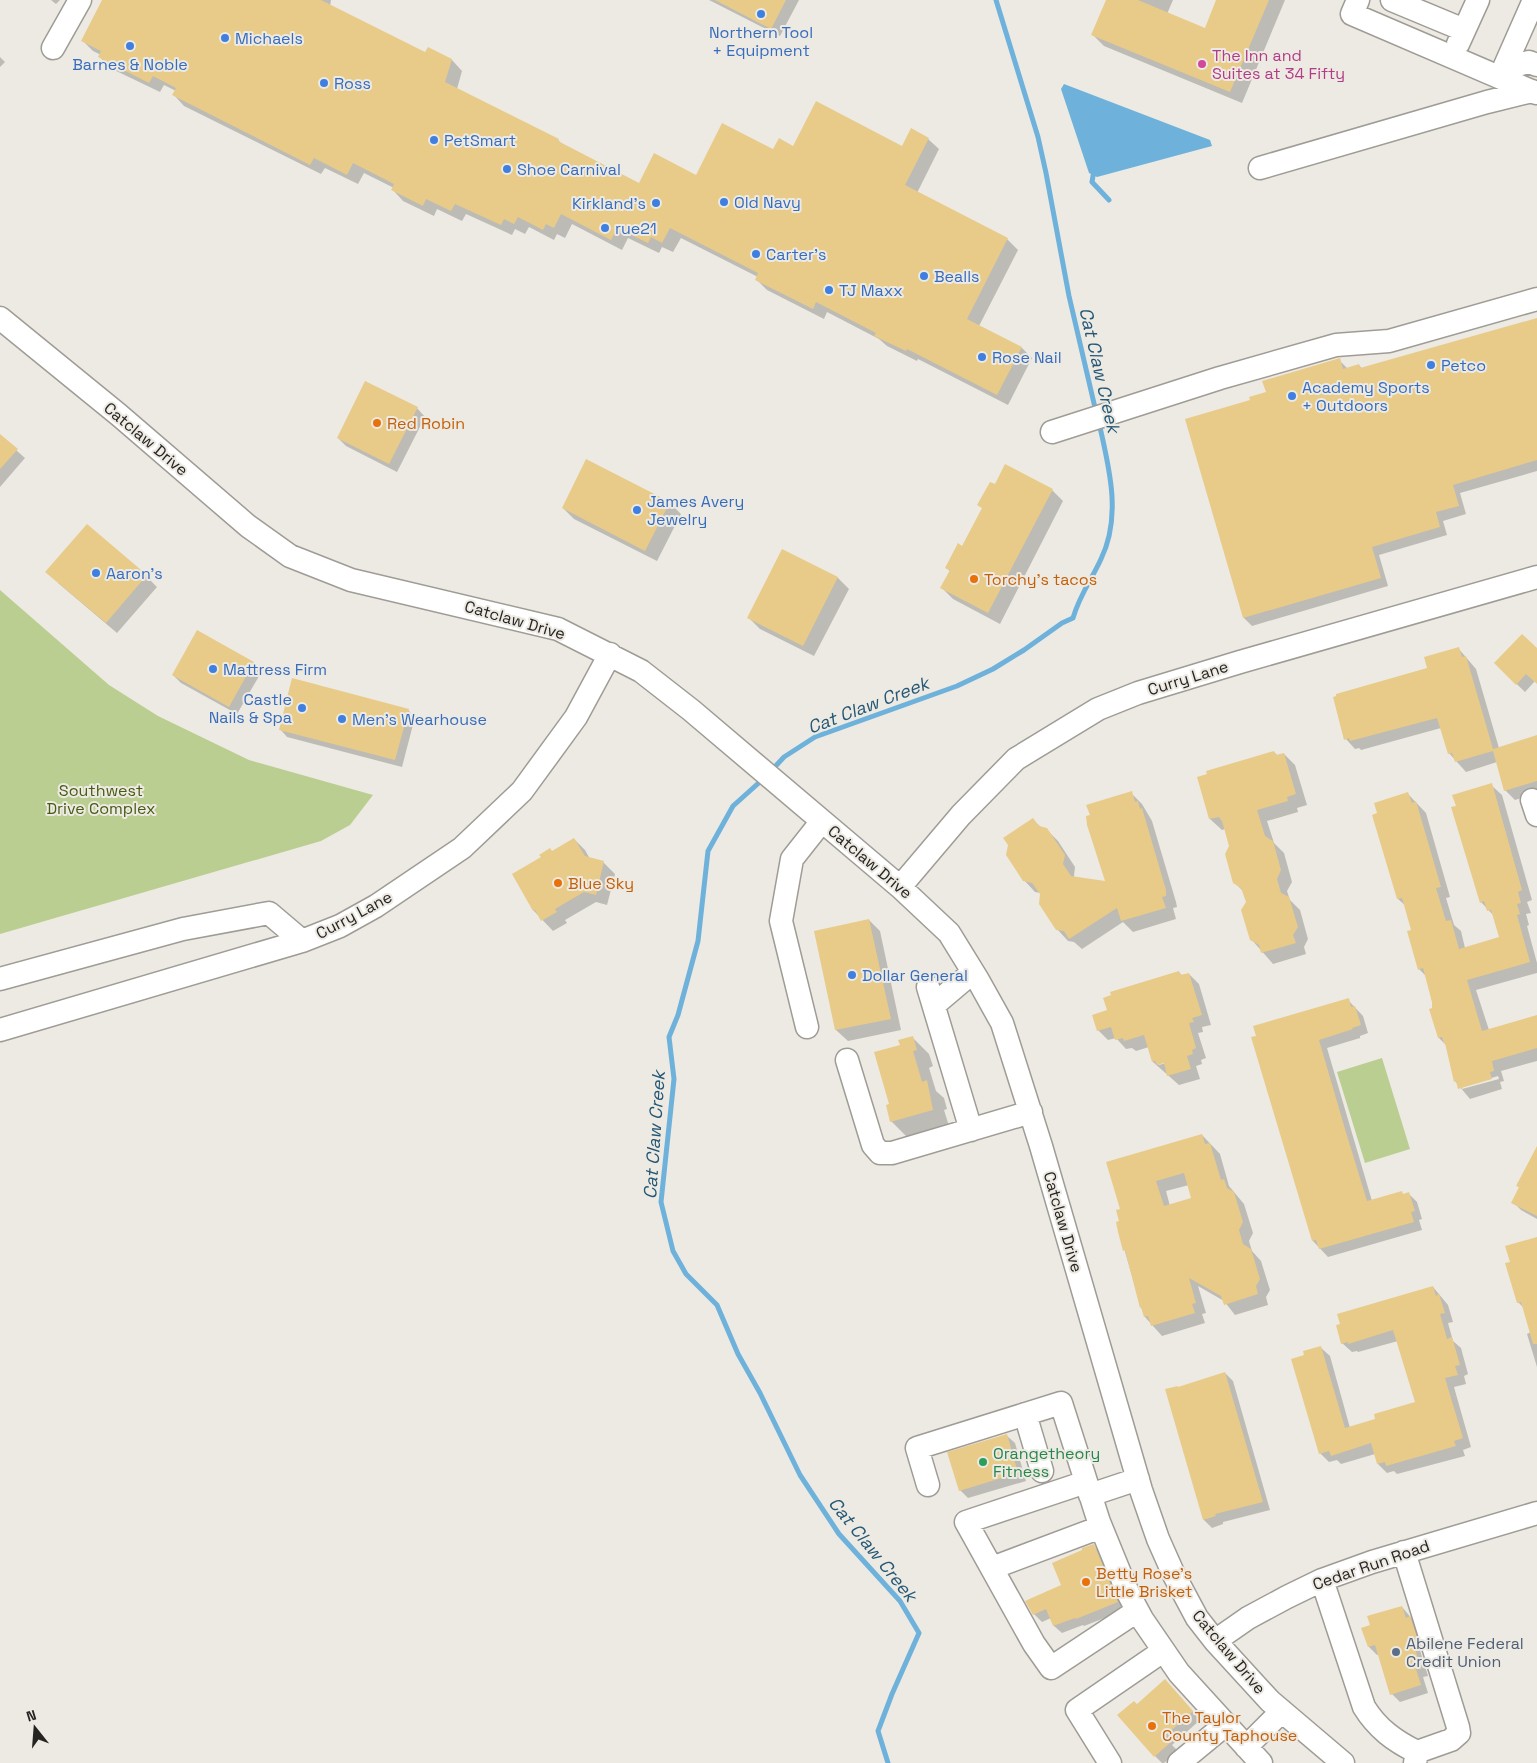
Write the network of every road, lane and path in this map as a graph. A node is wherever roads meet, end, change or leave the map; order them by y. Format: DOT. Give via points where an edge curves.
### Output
graph roads {
  1 [pos="80,0"];
  2 [pos="1358,0"];
  3 [pos="1392,0"];
  4 [pos="1478,0"];
  5 [pos="1534,0"];
  6 [pos="1464,30"];
  7 [pos="53,48"];
  8 [pos="1452,56"];
  9 [pos="1525,75"];
  10 [pos="1260,168"];
  11 [pos="1537,299"];
  12 [pos="0,318"];
  13 [pos="1057,431"];
  14 [pos="1537,576"];
  15 [pos="610,654"];
  16 [pos="822,821"];
  17 [pos="900,887"];
  18 [pos="302,941"];
  19 [pos="973,972"];
  20 [pos="0,979"];
  21 [pos="807,1027"];
  22 [pos="0,1030"];
  23 [pos="847,1060"];
  24 [pos="1031,1112"];
  25 [pos="971,1130"];
  26 [pos="1025,1414"];
  27 [pos="1042,1471"];
  28 [pos="1138,1479"];
  29 [pos="928,1486"];
  30 [pos="1088,1489"];
  31 [pos="1537,1513"];
  32 [pos="1101,1527"];
  33 [pos="1404,1552"];
  34 [pos="992,1568"];
  35 [pos="1322,1580"];
  36 [pos="1138,1611"];
  37 [pos="1215,1641"];
  38 [pos="1163,1651"];
  39 [pos="1282,1711"];
  40 [pos="1225,1725"];
  41 [pos="1253,1755"];
  42 [pos="1416,1757"];
  43 [pos="1110,1763"];
  44 [pos="1179,1763"];
  45 [pos="1342,1763"];
  1 -- 7 [label="street"];
  2 -- 8 [label="street" via="1352,14"];
  3 -- 6 [label="street"];
  4 -- 6 [label="street"];
  5 -- 9 [label="street"];
  6 -- 8 [label="street"];
  8 -- 9 [label="street"];
  9 -- 10 [label="street" via="1487,102"];
  11 -- 13 [label="street" via="1389,341 1336,345 1220,378"];
  12 -- 15 [label="street, Catclaw Drive" via="248,526 290,556 351,580 558,629"];
  14 -- 17 [label="street, Curry Lane" via="1240,662 1098,708 1016,758 962,814"];
  15 -- 16 [label="street, Catclaw Drive" via="641,671 691,710"];
  15 -- 18 [label="street, Curry Lane" via="576,717 522,791 462,848 376,906 340,926"];
  16 -- 17 [label="street, Catclaw Drive"];
  16 -- 21 [label="street" via="792,858 781,922"];
  17 -- 19 [label="street, Catclaw Drive" via="949,933"];
  18 -- 20 [label="street" via="269,913 183,929"];
  18 -- 22 [label="street, Curry Lane"];
  19 -- 24 [label="street, Catclaw Drive" via="1002,1023"];
  19 -- 25 [label="street" via="931,996"];
  23 -- 25 [label="street" via="872,1145 880,1153 892,1153"];
  24 -- 25 [label="street"];
  24 -- 28 [label="street, Catclaw Drive"];
  26 -- 27 [label="street"];
  26 -- 29 [label="street" via="917,1448"];
  26 -- 30 [label="street" via="1061,1403"];
  28 -- 30 [label="street"];
  28 -- 37 [label="street, Catclaw Drive" via="1174,1575 1195,1615"];
  30 -- 32 [label="street"];
  30 -- 34 [label="street" via="966,1522"];
  31 -- 33 [label="street, Cedar Run Road"];
  32 -- 34 [label="street"];
  32 -- 36 [label="street"];
  33 -- 35 [label="street, Cedar Run Road"];
  33 -- 42 [label="street" via="1459,1733"];
  34 -- 36 [label="street" via="1051,1668"];
  35 -- 37 [label="street, Cedar Run Road" via="1248,1618"];
  35 -- 42 [label="street" via="1364,1708 1376,1724"];
  36 -- 38 [label="street"];
  37 -- 39 [label="street, Catclaw Drive"];
  38 -- 40 [label="street"];
  38 -- 43 [label="street" via="1077,1710"];
  39 -- 41 [label="street"];
  39 -- 45 [label="street, Catclaw Drive"];
  40 -- 41 [label="street"];
  40 -- 44 [label="street"];
}
